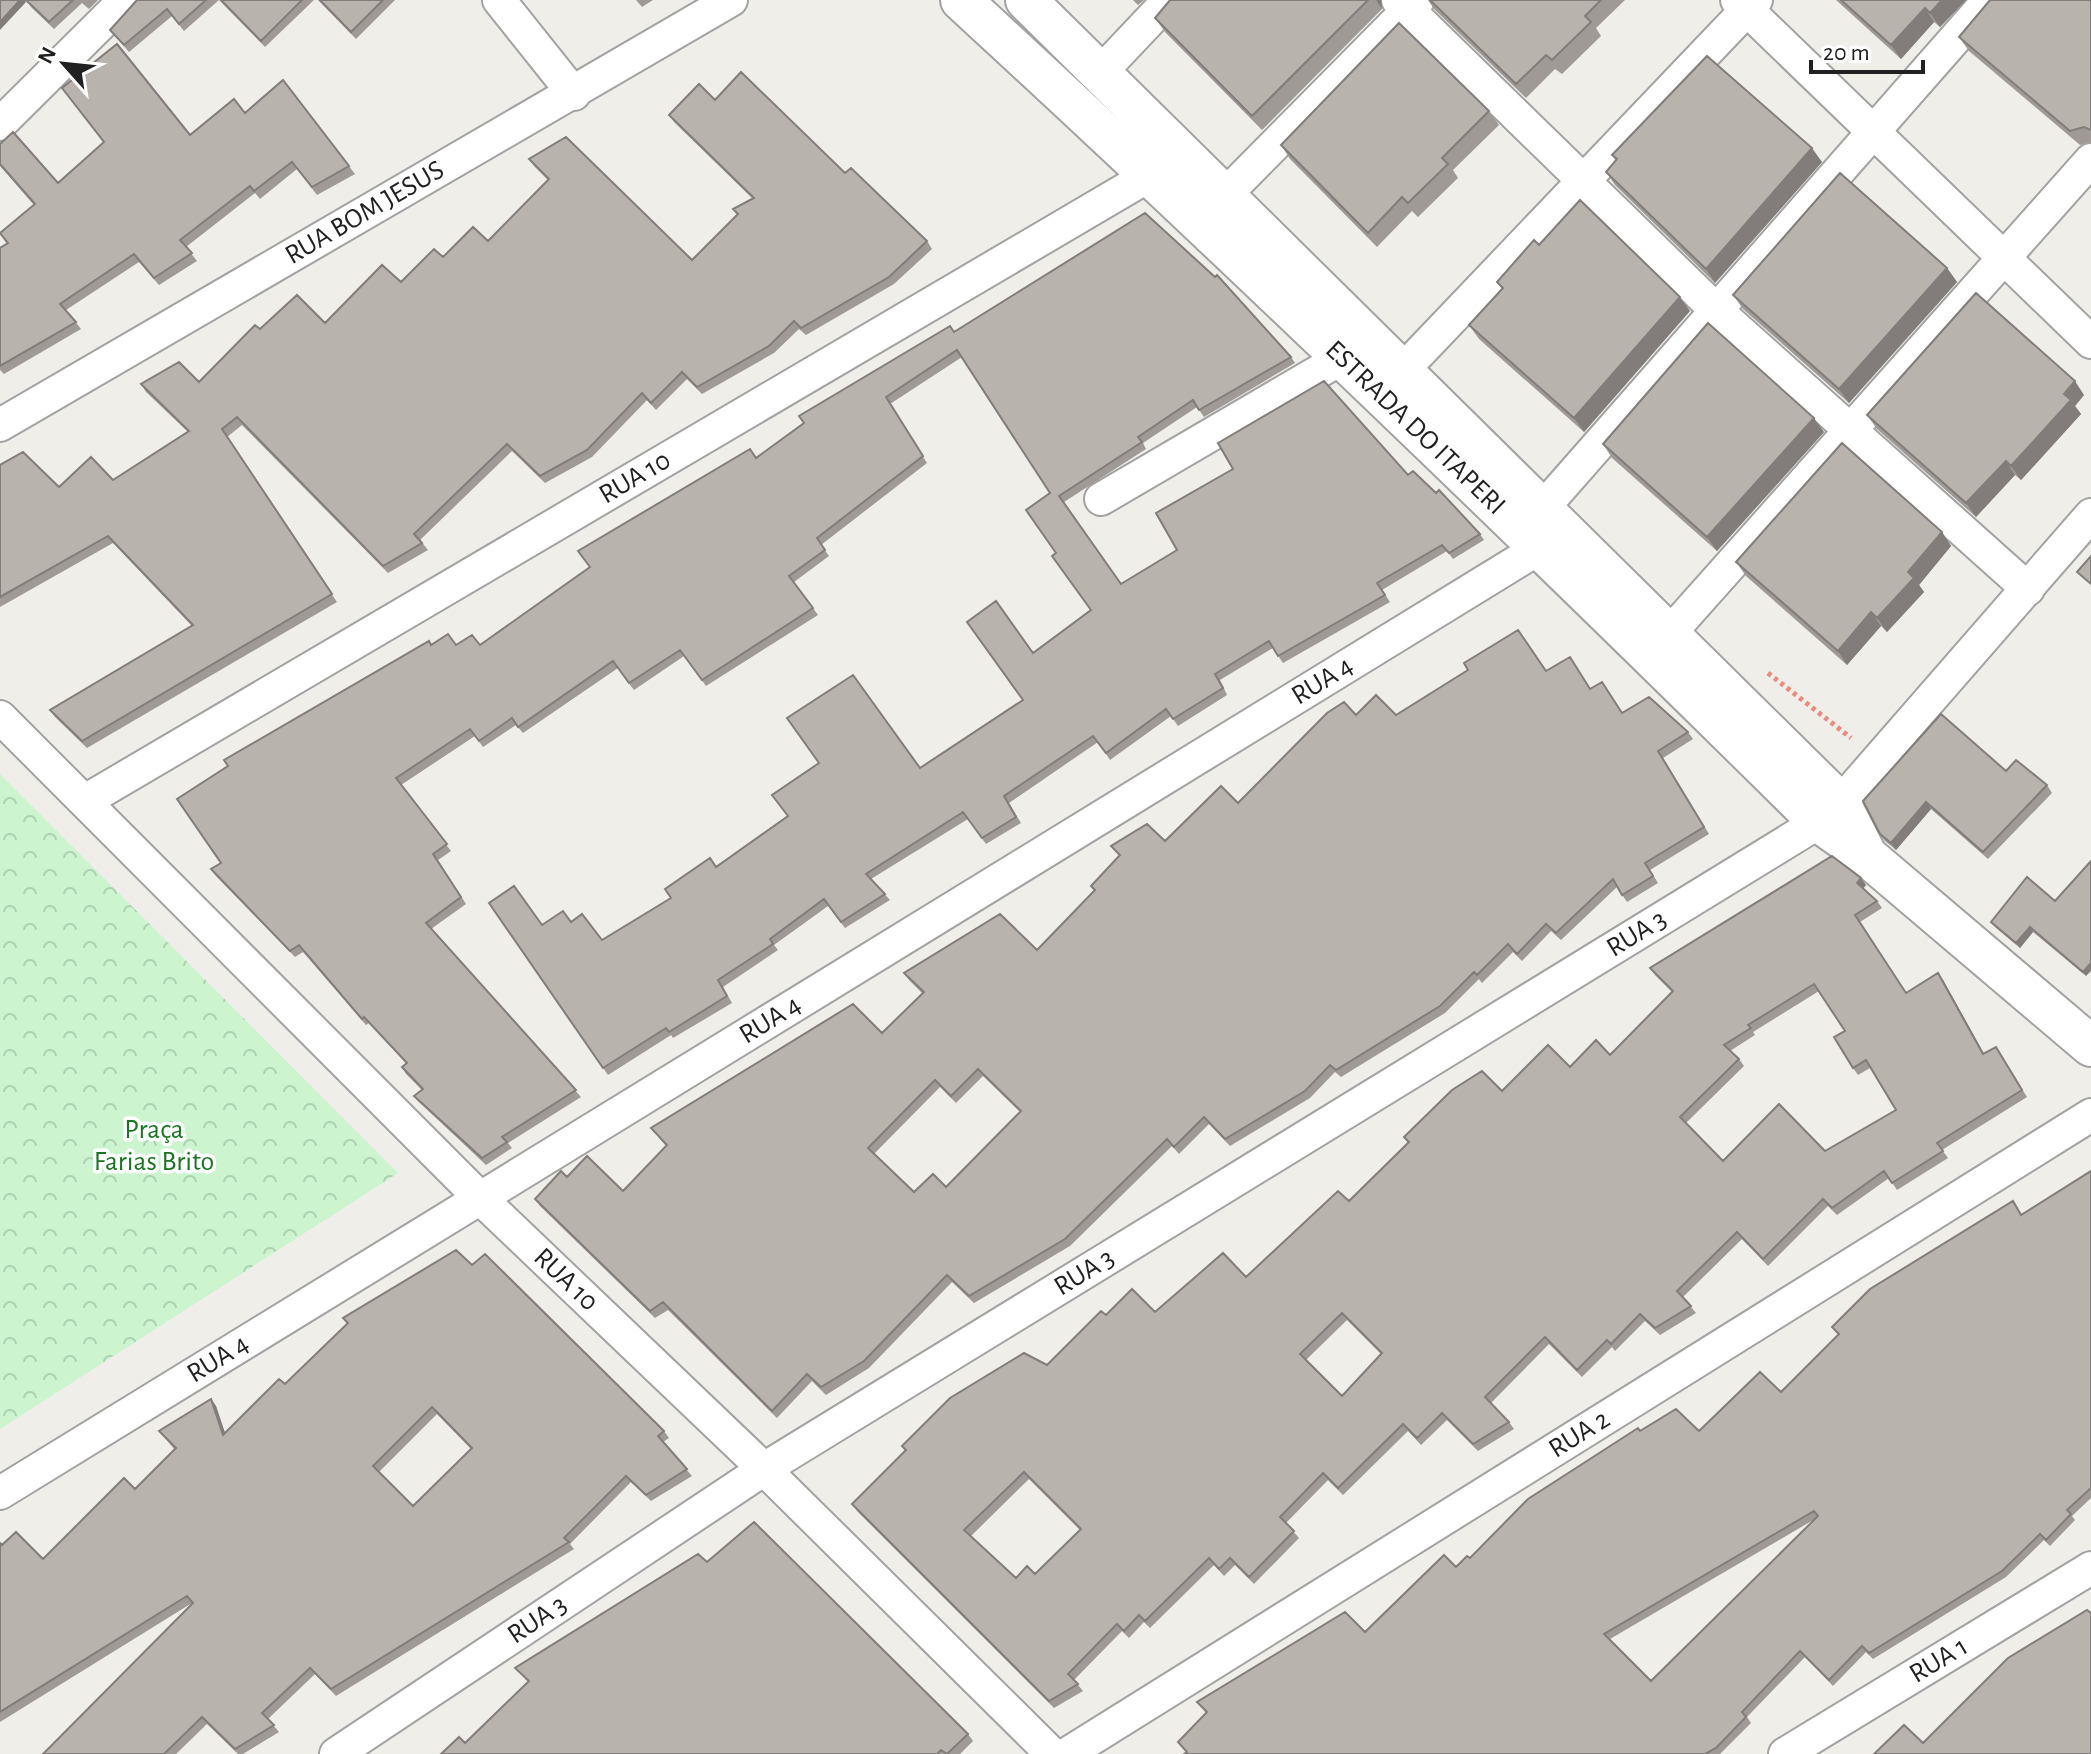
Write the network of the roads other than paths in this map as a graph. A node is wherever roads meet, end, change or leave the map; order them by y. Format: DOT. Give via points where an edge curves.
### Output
graph roads {
  1 [pos="125,0"];
  2 [pos="499,0"];
  3 [pos="731,0"];
  4 [pos="961,0"];
  5 [pos="1026,0"];
  6 [pos="1169,0"];
  7 [pos="1989,0"];
  8 [pos="1408,3"];
  9 [pos="1747,3"];
  10 [pos="1101,72"];
  11 [pos="574,94"];
  12 [pos="0,124"];
  13 [pos="1874,132"];
  14 [pos="2091,160"];
  15 [pos="1167,165"];
  16 [pos="1584,181"];
  17 [pos="1225,195"];
  18 [pos="2004,258"];
  19 [pos="1717,311"];
  20 [pos="2091,342"];
  21 [pos="1342,358"];
  22 [pos="1402,371"];
  23 [pos="0,425"];
  24 [pos="1850,426"];
  25 [pos="1101,499"];
  26 [pos="2091,515"];
  27 [pos="1542,528"];
  28 [pos="2028,589"];
  29 [pos="1669,634"];
  30 [pos="0,717"];
  31 [pos="85,801"];
  32 [pos="1829,813"];
  33 [pos="2091,1046"];
  34 [pos="2091,1115"];
  35 [pos="480,1198"];
  36 [pos="764,1469"];
  37 [pos="0,1493"];
  38 [pos="2091,1568"];
  39 [pos="336,1754"];
  40 [pos="1052,1754"];
  41 [pos="1067,1754"];
  42 [pos="1785,1754"];
  1 -- 12 [label="street"];
  2 -- 11 [label="street"];
  3 -- 11 [label="street, RUA BOM JESUS"];
  4 -- 15 [label="street, ESTRADA DO ITAPERI"];
  5 -- 10 [label="street, ESTRADA DO ITAPERI"];
  6 -- 10 [label="street"];
  7 -- 13 [label="street, RUA 4"];
  8 -- 16 [label="street"];
  8 -- 17 [label="street"];
  9 -- 13 [label="street"];
  9 -- 16 [label="street"];
  10 -- 15 [label="street, ESTRADA DO ITAPERI"];
  11 -- 23 [label="street, RUA BOM JESUS"];
  13 -- 18 [label="street"];
  13 -- 19 [label="street, RUA 4"];
  14 -- 18 [label="street"];
  15 -- 17 [label="street, ESTRADA DO ITAPERI"];
  15 -- 21 [label="street, ESTRADA DO ITAPERI"];
  15 -- 31 [label="street, RUA 10"];
  16 -- 19 [label="street"];
  16 -- 22 [label="street"];
  17 -- 22 [label="street, ESTRADA DO ITAPERI"];
  18 -- 20 [label="street"];
  18 -- 24 [label="street"];
  19 -- 24 [label="street"];
  19 -- 27 [label="street, RUA 4"];
  21 -- 25 [label="street"];
  21 -- 27 [label="street, ESTRADA DO ITAPERI"];
  22 -- 27 [label="street, ESTRADA DO ITAPERI"];
  24 -- 28 [label="street"];
  24 -- 29 [label="street"];
  26 -- 28 [label="street, RUA 3"];
  27 -- 29 [label="street, ESTRADA DO ITAPERI"];
  27 -- 32 [label="street, ESTRADA DO ITAPERI"];
  27 -- 35 [label="street, RUA 4"];
  28 -- 32 [label="street, RUA 3"];
  29 -- 32 [label="street, ESTRADA DO ITAPERI"];
  30 -- 31 [label="street, RUA 10"];
  31 -- 35 [label="street, RUA 10"];
  32 -- 33 [label="street, ESTRADA DO ITAPERI" via="1867,856"];
  32 -- 36 [label="street, RUA 3"];
  34 -- 41 [label="street, RUA 2"];
  35 -- 36 [label="street, RUA 10"];
  35 -- 37 [label="street, RUA 4"];
  36 -- 39 [label="street, RUA 3"];
  36 -- 40 [label="street, RUA 10"];
  38 -- 42 [label="street, RUA 1"];
}
